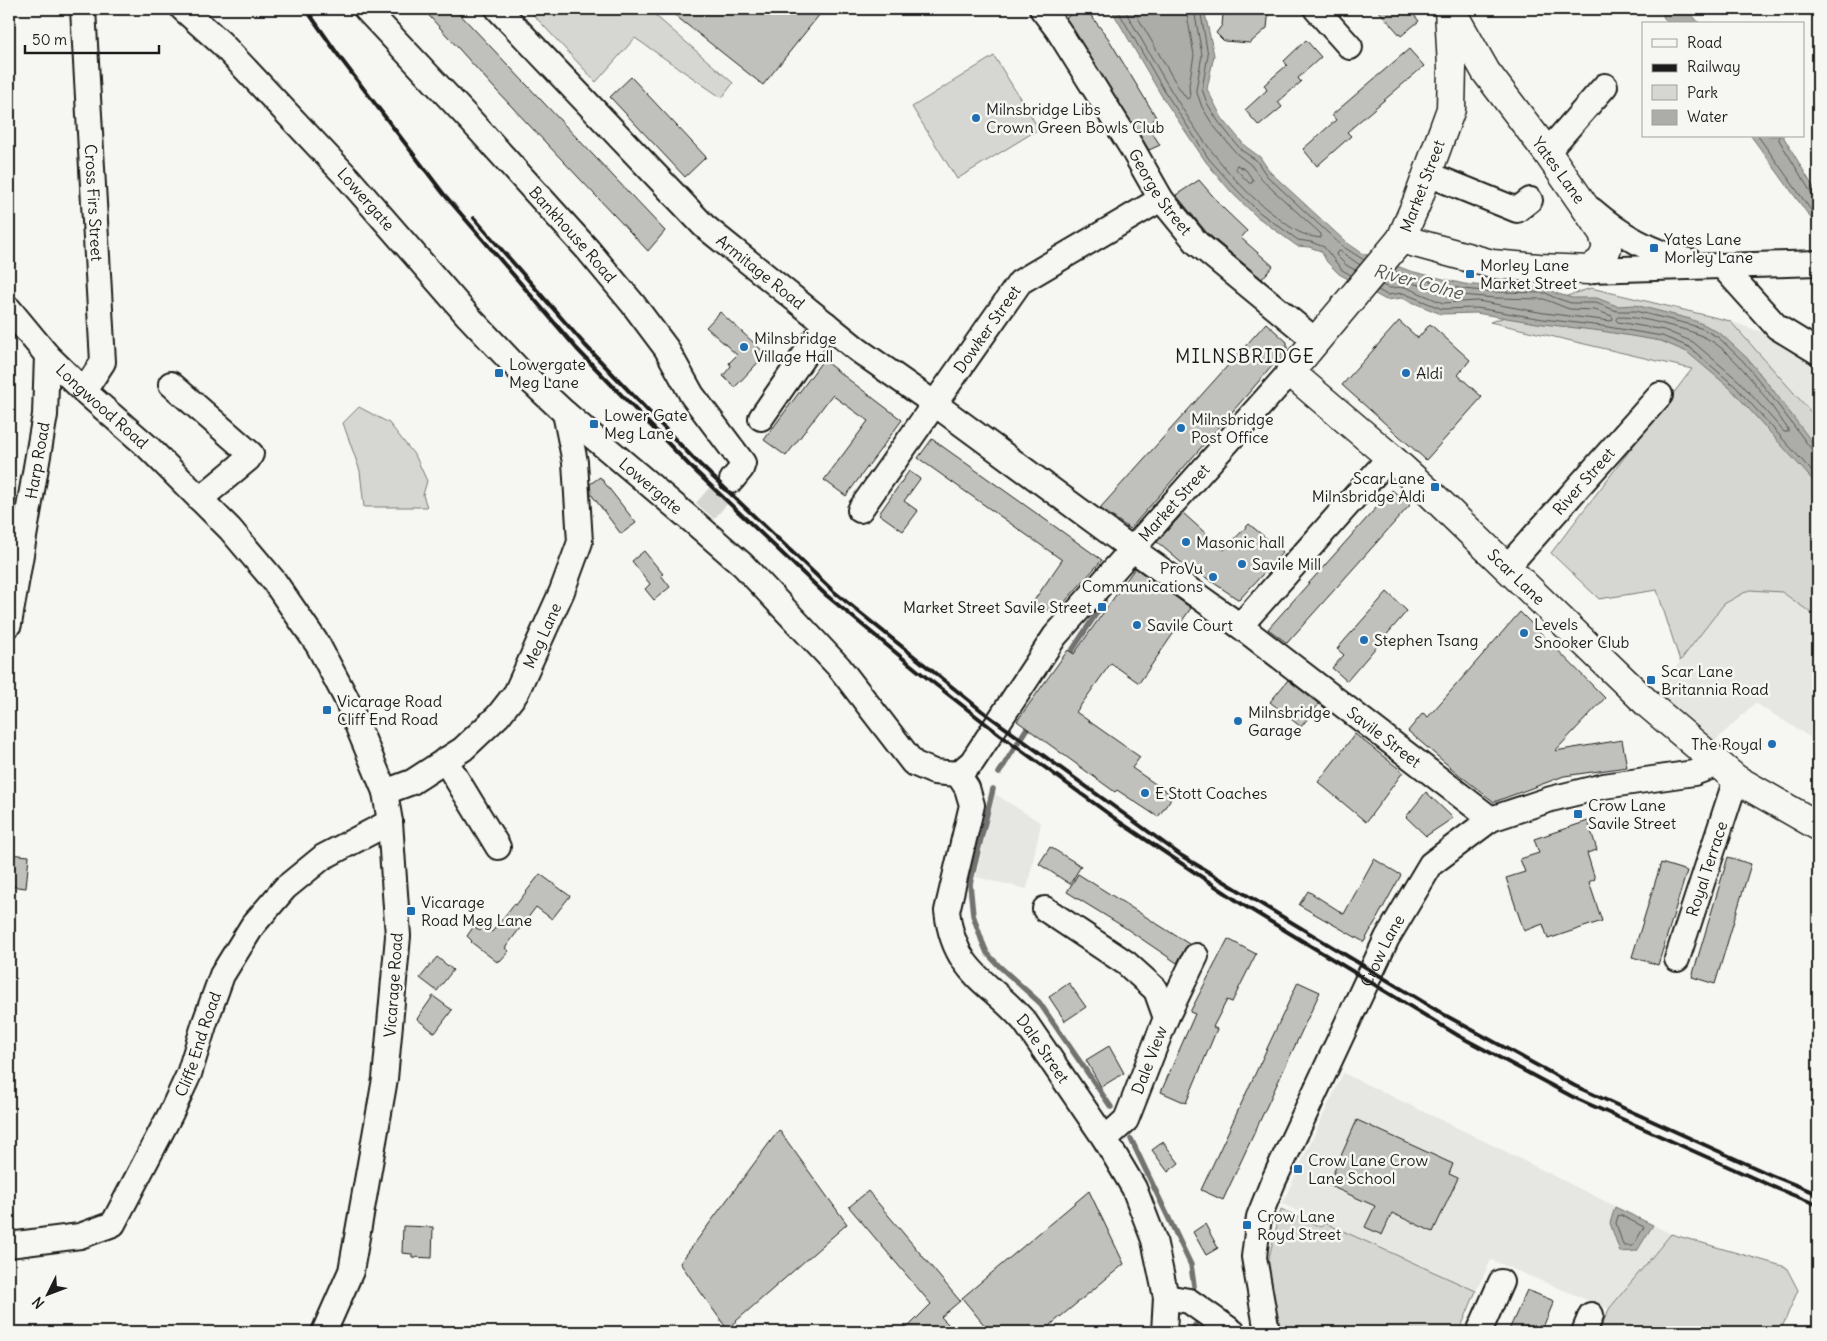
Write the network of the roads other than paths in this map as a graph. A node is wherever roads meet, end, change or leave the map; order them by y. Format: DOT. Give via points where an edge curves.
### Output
graph roads {
  1 [pos="82,9"];
  2 [pos="183,9"];
  3 [pos="366,9"];
  4 [pos="498,9"];
  5 [pos="1042,9"];
  6 [pos="1316,9"];
  7 [pos="1450,9"];
  8 [pos="1350,47"];
  9 [pos="1486,72"];
  10 [pos="1606,86"];
  11 [pos="1451,110"];
  12 [pos="1548,152"];
  13 [pos="1428,174"];
  14 [pos="1161,199"];
  15 [pos="1530,200"];
  16 [pos="1582,201"];
  17 [pos="1399,243"];
  18 [pos="1818,263"];
  19 [pos="1718,267"];
  20 [pos="1589,270"];
  21 [pos="9,310"];
  22 [pos="826,324"];
  23 [pos="1316,341"];
  24 [pos="1818,352"];
  25 [pos="47,355"];
  26 [pos="1290,372"];
  27 [pos="171,384"];
  28 [pos="84,391"];
  29 [pos="1660,394"];
  30 [pos="935,404"];
  31 [pos="565,413"];
  32 [pos="761,418"];
  33 [pos="1390,458"];
  34 [pos="732,480"];
  35 [pos="200,499"];
  36 [pos="860,510"];
  37 [pos="1132,549"];
  38 [pos="1507,567"];
  39 [pos="9,624"];
  40 [pos="1240,626"];
  41 [pos="318,645"];
  42 [pos="445,760"];
  43 [pos="1727,771"];
  44 [pos="958,774"];
  45 [pos="385,792"];
  46 [pos="1491,819"];
  47 [pos="390,822"];
  48 [pos="1818,826"];
  49 [pos="498,847"];
  50 [pos="1045,909"];
  51 [pos="1196,956"];
  52 [pos="1677,959"];
  53 [pos="1166,1018"];
  54 [pos="1105,1139"];
  55 [pos="9,1245"];
  56 [pos="1501,1282"];
  57 [pos="1166,1298"];
  58 [pos="324,1332"];
  59 [pos="1164,1332"];
  60 [pos="1233,1332"];
  61 [pos="1267,1332"];
  62 [pos="1479,1332"];
  1 -- 28 [label="street, Cross Firs Street" via="103,362"];
  2 -- 31 [label="street, Lowergate" via="221,43 347,177 468,316"];
  3 -- 34 [label="street, Bankhouse Road" via="588,250 633,304 666,348 692,394 743,463"];
  4 -- 22 [label="street, Armitage Road" via="704,226"];
  5 -- 14 [label="street, George Street"];
  6 -- 8 [label="street"];
  7 -- 9 [label="main road, Market Street"];
  7 -- 11 [label="main road, Market Street"];
  9 -- 11 [label="main road" via="1472,80"];
  9 -- 12 [label="main road, Yates Lane"];
  10 -- 12 [label="street"];
  11 -- 13 [label="main road, Market Street"];
  12 -- 16 [label="main road, Yates Lane"];
  13 -- 15 [label="street" via="1517,210"];
  13 -- 17 [label="main road, Market Street"];
  14 -- 23 [label="street, George Street" via="1197,242"];
  14 -- 30 [label="street, Dowker Street" via="1020,282"];
  16 -- 19 [label="street" via="1638,244 1672,258"];
  16 -- 20 [label="main road, Yates Lane" via="1603,233 1607,248 1602,260"];
  17 -- 20 [label="main road" via="1492,264"];
  17 -- 23 [label="main road, Market Street"];
  18 -- 19 [label="street"];
  19 -- 20 [label="street"];
  19 -- 24 [label="street" via="1777,327"];
  21 -- 25 [label="street, Longwood Road"];
  22 -- 30 [label="street, Armitage Road"];
  22 -- 32 [label="street"];
  23 -- 26 [label="main road, Market Street"];
  25 -- 28 [label="street, Longwood Road"];
  25 -- 39 [label="street, Harp Road" via="45,415"];
  26 -- 33 [label="main road, Scar Lane"];
  26 -- 37 [label="street, Market Street"];
  27 -- 35 [label="street" via="251,454"];
  28 -- 35 [label="street, Longwood Road" via="148,447"];
  29 -- 38 [label="street, River Street"];
  30 -- 36 [label="street, Dowker Street"];
  30 -- 37 [label="street, Armitage Road"];
  31 -- 42 [label="street, Meg Lane" via="575,462 580,542 562,591 516,693 498,716"];
  31 -- 44 [label="street, Lowergate" via="700,517 838,667 913,763 934,772"];
  33 -- 38 [label="main road, Scar Lane"];
  33 -- 40 [label="street"];
  35 -- 41 [label="street, Longwood Road" via="274,581"];
  37 -- 40 [label="street, Savile Street"];
  37 -- 44 [label="street, Market Street" via="1055,636 972,762"];
  38 -- 43 [label="main road, Scar Lane" via="1649,705"];
  40 -- 46 [label="street, Savile Street"];
  41 -- 45 [label="street, Vicarage Road" via="353,712"];
  42 -- 45 [label="street, Meg Lane" via="412,782"];
  42 -- 49 [label="street"];
  43 -- 46 [label="street, Crow Lane" via="1604,786"];
  43 -- 48 [label="main road, Scar Lane"];
  43 -- 52 [label="street, Royal Terrace"];
  44 -- 54 [label="street, Dale Street" via="972,805 947,911 954,944 973,973 1025,1022"];
  45 -- 47 [label="street, Vicarage Road"];
  46 -- 61 [label="street, Crow Lane" via="1431,864 1386,938 1273,1182 1259,1217 1254,1257"];
  47 -- 55 [label="street, Cliffe End Road" via="323,856 285,888 253,925 222,976 189,1074 113,1224 80,1236"];
  47 -- 58 [label="street, Vicarage Road" via="398,936 386,1079 352,1271"];
  50 -- 53 [label="street, Dale View" via="1126,963 1156,990"];
  51 -- 53 [label="street"];
  53 -- 54 [label="street, Dale View" via="1126,1120"];
  54 -- 57 [label="street, Dale Street" via="1134,1188 1154,1240"];
  56 -- 62 [label="street"];
  57 -- 59 [label="street, Dale Street"];
  57 -- 60 [label="street" via="1189,1302"];
}
